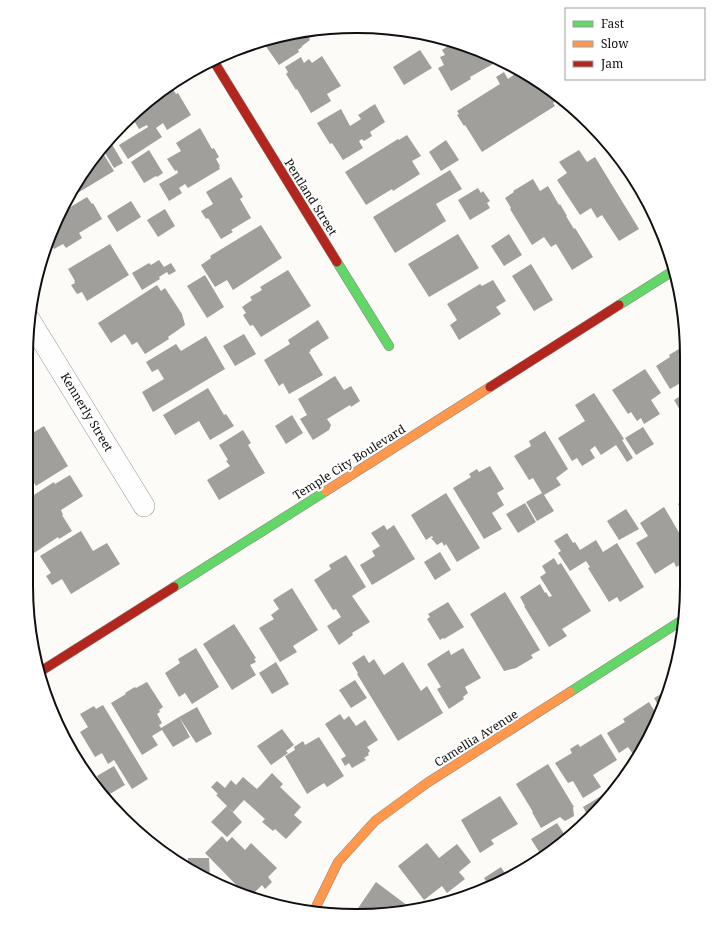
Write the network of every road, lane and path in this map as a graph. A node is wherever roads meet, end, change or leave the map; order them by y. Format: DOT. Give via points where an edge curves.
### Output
graph roads {
  1 [pos="216,65"];
  2 [pos="669,273"];
  3 [pos="35,328"];
  4 [pos="389,346"];
  5 [pos="144,506"];
  6 [pos="677,623"];
  7 [pos="44,669"];
  8 [pos="316,906"];
  1 -- 4 [label="street, Pentland Street"];
  2 -- 7 [label="street, Temple City Boulevard"];
  3 -- 5 [label="street, Kennerly Street"];
  6 -- 8 [label="street, Camellia Avenue" via="427,783 374,821 338,862"];
}
